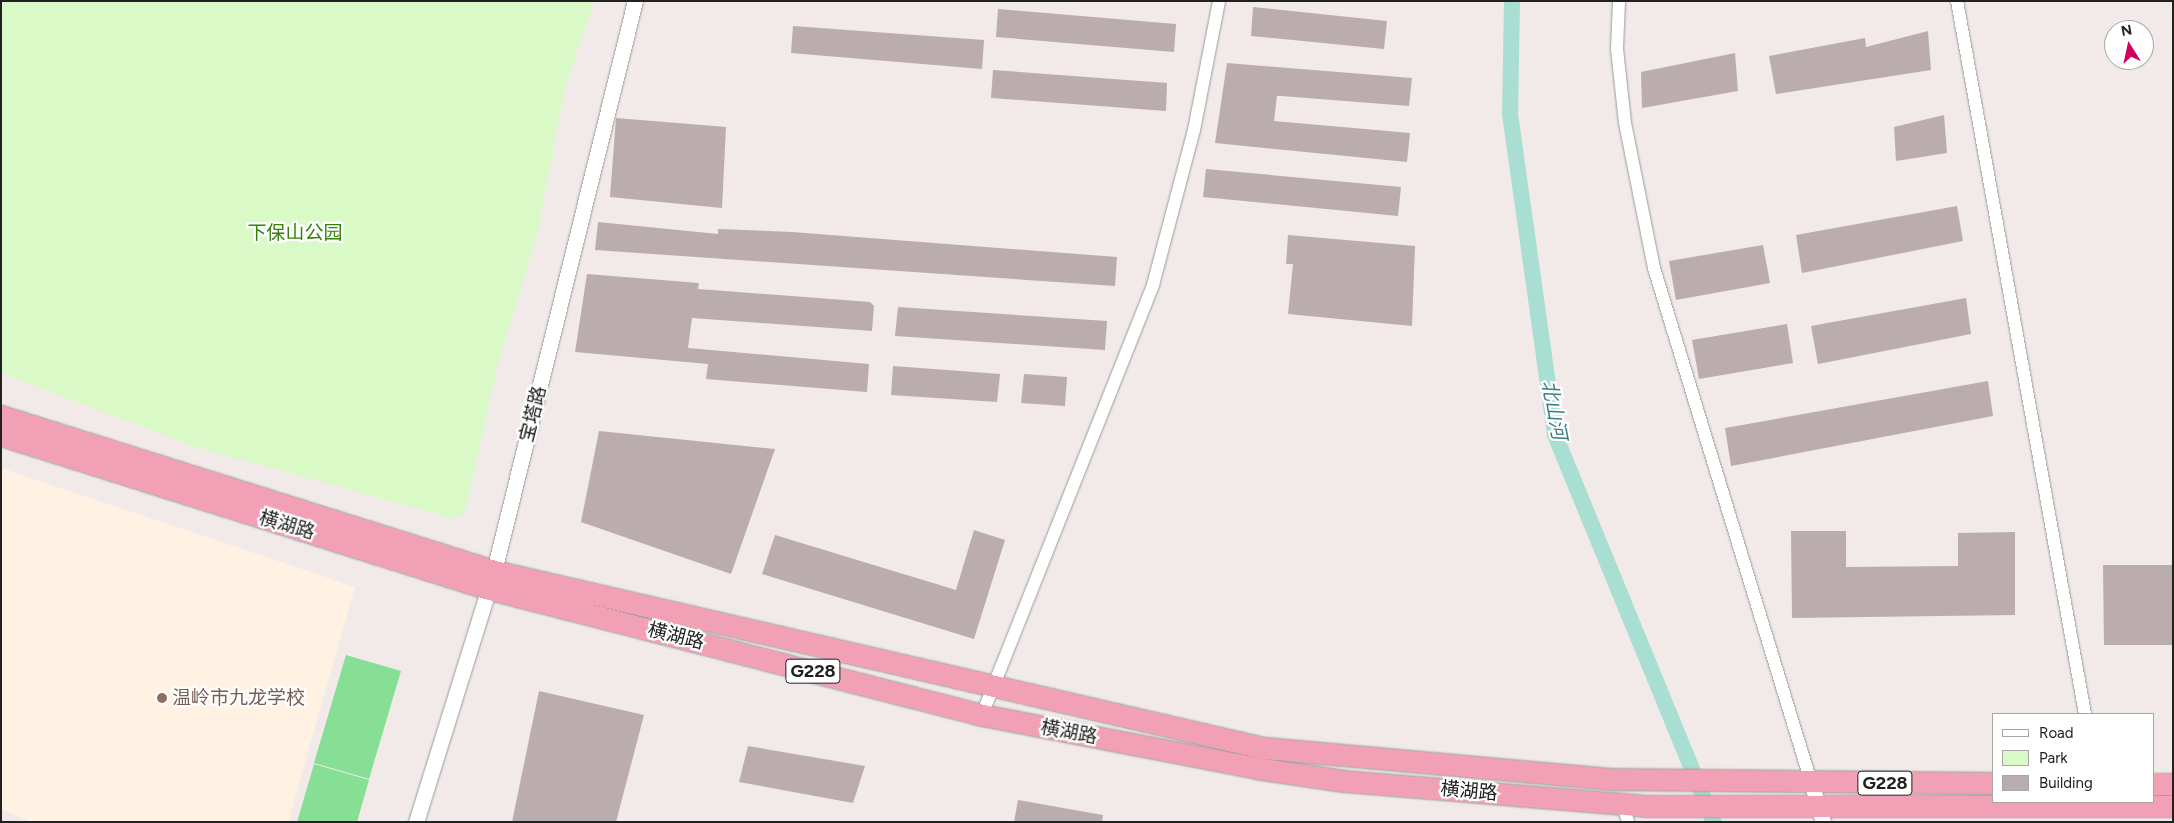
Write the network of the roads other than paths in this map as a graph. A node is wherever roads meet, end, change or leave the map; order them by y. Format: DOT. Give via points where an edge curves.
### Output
graph roads {
  1 [pos="635,1"];
  2 [pos="1220,1"];
  3 [pos="1619,1"];
  4 [pos="1956,1"];
  5 [pos="1,416"];
  6 [pos="1,435"];
  7 [pos="490,579"];
  8 [pos="993,686"];
  9 [pos="2085,713"];
  10 [pos="982,715"];
  11 [pos="1812,782"];
  12 [pos="1992,783"];
  13 [pos="2154,784"];
  14 [pos="2173,784"];
  15 [pos="2173,806"];
  16 [pos="1625,813"];
  17 [pos="1822,814"];
  18 [pos="416,822"];
  1 -- 7 [label="street, 宝塔路"];
  2 -- 8 [label="street" via="1194,130 1153,285"];
  3 -- 11 [label="street" via="1617,49 1625,124 1654,268"];
  4 -- 9 [label="street"];
  5 -- 7 [label="highway, 横湖路 / G228"];
  6 -- 7 [label="highway, 横湖路 / G228"];
  7 -- 8 [label="highway, 横湖路 / G228"];
  7 -- 10 [label="highway, 横湖路 / G228"];
  7 -- 18 [label="street, 宝塔路"];
  8 -- 10 [label="street"];
  8 -- 11 [label="highway, 横湖路 / G228" via="1264,748 1611,779"];
  10 -- 16 [label="highway, 横湖路 / G228" via="1344,781"];
  11 -- 12 [label="highway, 横湖路 / G228"];
  11 -- 17 [label="street"];
  13 -- 14 [label="highway"];
  15 -- 17 [label="highway, 横湖路 / G228"];
  16 -- 17 [label="highway, 横湖路 / G228" via="1645,806 1777,807"];
}
